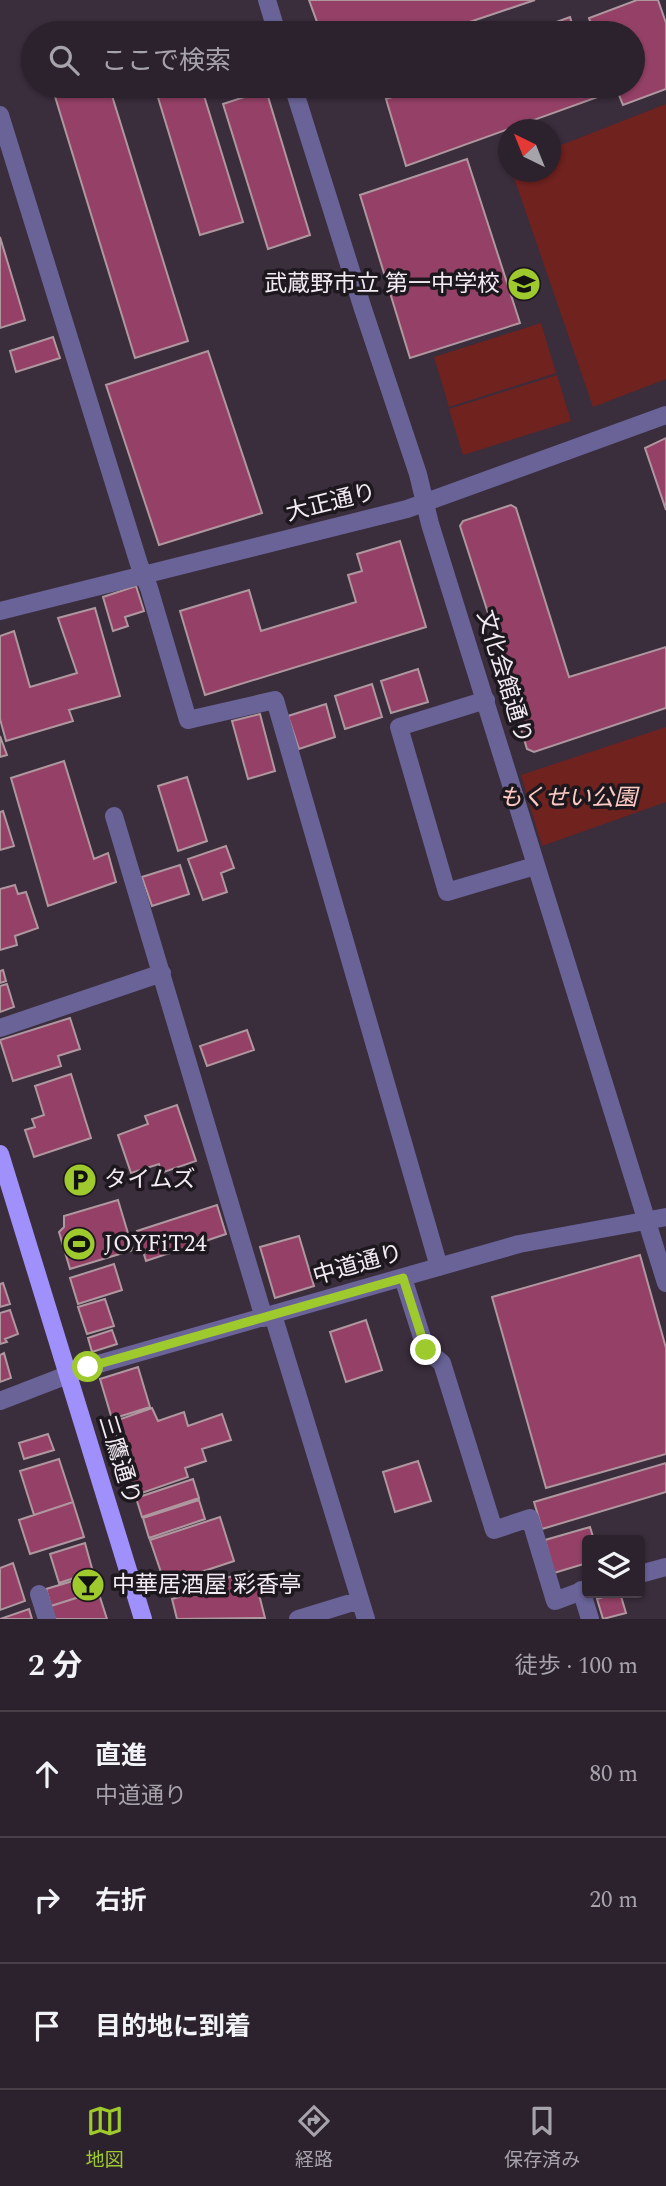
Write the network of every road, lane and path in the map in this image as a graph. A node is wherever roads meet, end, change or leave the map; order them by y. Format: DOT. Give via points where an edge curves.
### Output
graph roads {
  1 [pos="267,0"];
  2 [pos="274,21"];
  3 [pos="297,98"];
  4 [pos="0,115"];
  5 [pos="666,415"];
  6 [pos="425,504"];
  7 [pos="143,574"];
  8 [pos="0,611"];
  9 [pos="486,700"];
  10 [pos="114,816"];
  11 [pos="536,866"];
  12 [pos="162,973"];
  13 [pos="0,1028"];
  14 [pos="0,1154"];
  15 [pos="657,1219"];
  16 [pos="439,1267"];
  17 [pos="403,1278"];
  18 [pos="666,1283"];
  19 [pos="268,1316"];
  20 [pos="67,1376"];
  21 [pos="0,1401"];
  22 [pos="666,1567"];
  23 [pos="645,1573"];
  24 [pos="582,1591"];
  25 [pos="39,1594"];
  26 [pos="586,1598"];
  27 [pos="360,1600"];
  28 [pos="47,1619"];
  29 [pos="144,1619"];
  30 [pos="298,1619"];
  31 [pos="366,1619"];
  32 [pos="590,1619"];
  1 -- 2 [label="street"];
  3 -- 6 [label="street, 文化会館通り"];
  4 -- 7 [label="street"];
  5 -- 6 [label="street, 大正通り"];
  6 -- 7 [label="street, 大正通り"];
  6 -- 9 [label="street, 文化会館通り"];
  7 -- 8 [label="street, 大正通り"];
  7 -- 16 [label="street" via="188,720 275,700"];
  9 -- 11 [label="street, 文化会館通り"];
  9 -- 11 [label="street" via="399,727 447,892"];
  10 -- 12 [label="street"];
  11 -- 15 [label="street, 文化会館通り"];
  12 -- 13 [label="street"];
  12 -- 19 [label="street"];
  14 -- 20 [label="main road, 三鷹通り"];
  15 -- 16 [label="street, 中道通り" via="519,1244"];
  15 -- 18 [label="street, 文化会館通り"];
  16 -- 17 [label="street, 中道通り"];
  17 -- 19 [label="street, 中道通り"];
  17 -- 24 [label="street" via="426,1350 442,1363 494,1530 530,1518 555,1601"];
  19 -- 20 [label="street, 中道通り"];
  19 -- 27 [label="street"];
  20 -- 21 [label="street, 中道通り"];
  20 -- 29 [label="main road, 三鷹通り"];
  22 -- 23 [label="street"];
  25 -- 28 [label="street"];
  26 -- 32 [label="street"];
  27 -- 30 [label="street"];
  27 -- 31 [label="street"];
}
